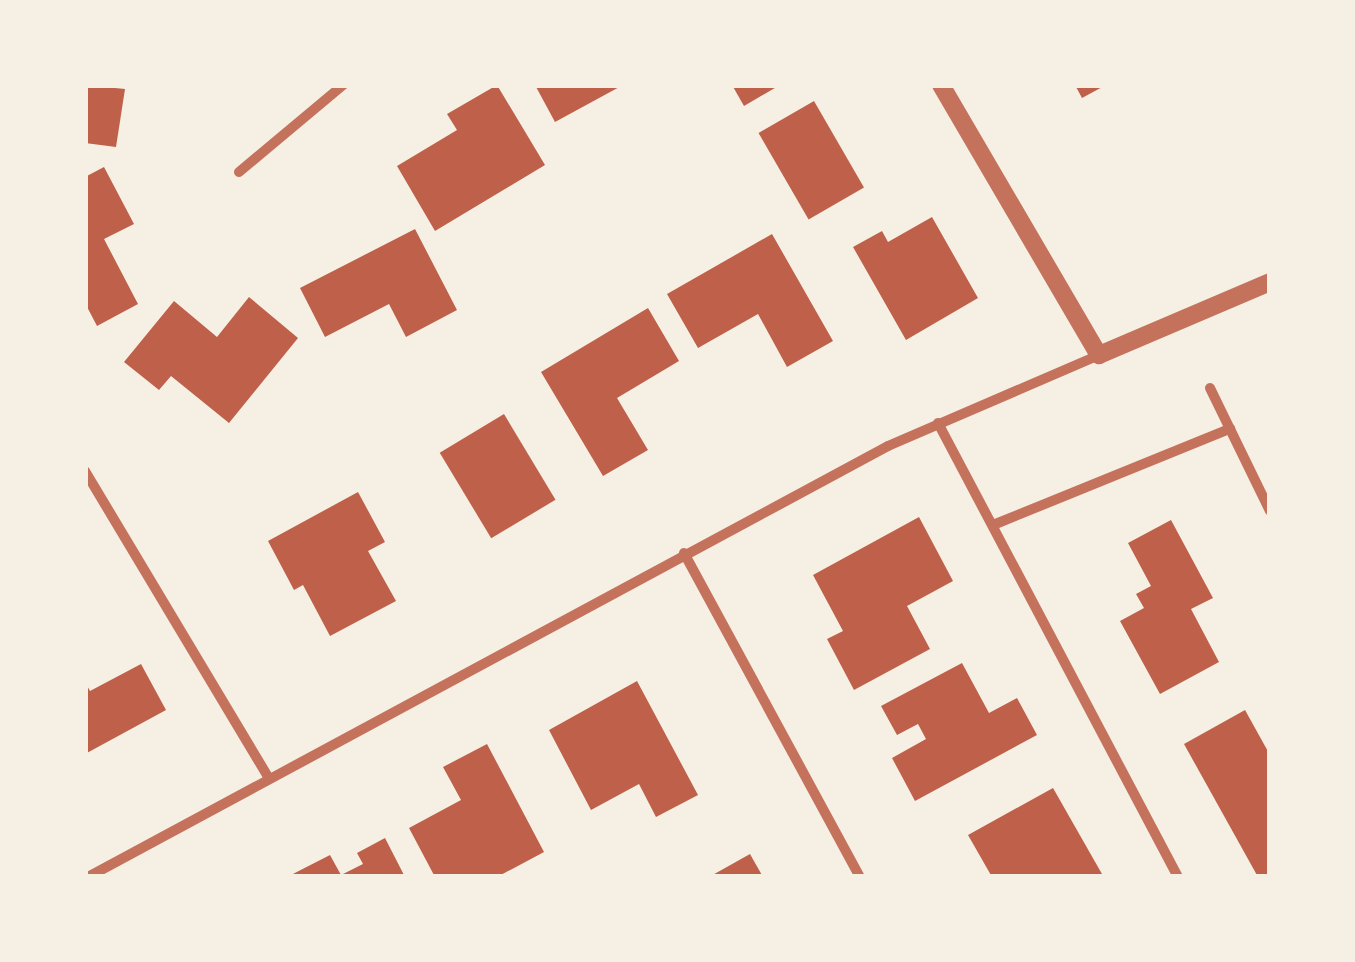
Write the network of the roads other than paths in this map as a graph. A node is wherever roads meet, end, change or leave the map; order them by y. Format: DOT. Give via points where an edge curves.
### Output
graph roads {
  1 [pos="343,85"];
  2 [pos="942,85"];
  3 [pos="239,172"];
  4 [pos="1270,282"];
  5 [pos="1099,355"];
  6 [pos="1210,388"];
  7 [pos="938,423"];
  8 [pos="1230,430"];
  9 [pos="85,471"];
  10 [pos="1270,511"];
  11 [pos="993,526"];
  12 [pos="684,553"];
  13 [pos="266,775"];
  14 [pos="88,877"];
  15 [pos="860,877"];
  16 [pos="1178,877"];
  1 -- 3 [label="street"];
  2 -- 5 [label="street"];
  4 -- 5 [label="street"];
  5 -- 7 [label="street"];
  6 -- 8 [label="street"];
  7 -- 11 [label="street"];
  7 -- 12 [label="street"];
  8 -- 10 [label="street"];
  8 -- 11 [label="street"];
  9 -- 13 [label="street"];
  11 -- 16 [label="street"];
  12 -- 13 [label="street"];
  12 -- 15 [label="street"];
  13 -- 14 [label="street"];
}
